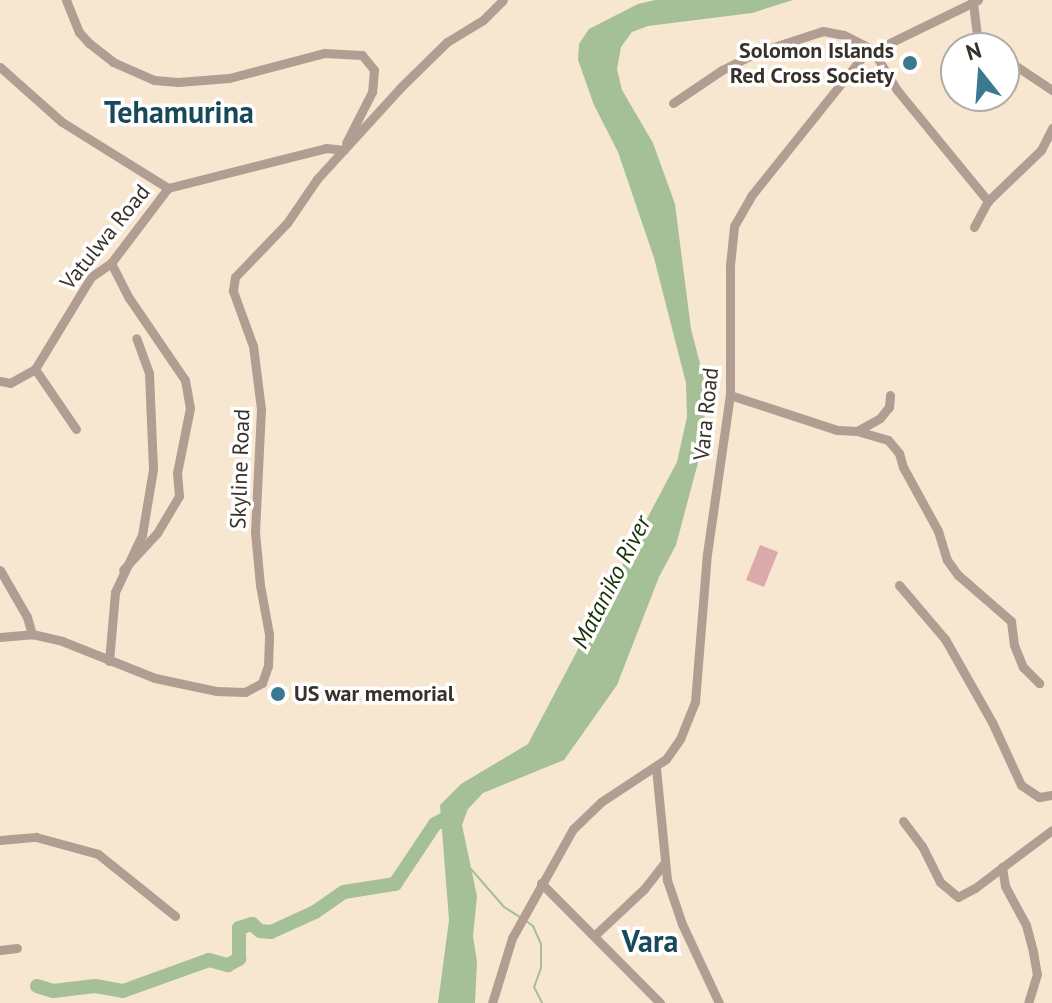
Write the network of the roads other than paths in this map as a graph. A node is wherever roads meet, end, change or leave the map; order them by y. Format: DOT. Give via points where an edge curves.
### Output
graph roads {
  1 [pos="66,0"];
  2 [pos="503,0"];
  3 [pos="976,1"];
  4 [pos="977,32"];
  5 [pos="872,49"];
  6 [pos="0,67"];
  7 [pos="1020,69"];
  8 [pos="1052,90"];
  9 [pos="673,103"];
  10 [pos="1052,128"];
  11 [pos="345,147"];
  12 [pos="168,188"];
  13 [pos="988,201"];
  14 [pos="974,227"];
  15 [pos="111,263"];
  16 [pos="136,338"];
  17 [pos="35,369"];
  18 [pos="0,381"];
  19 [pos="730,395"];
  20 [pos="890,395"];
  21 [pos="76,429"];
  22 [pos="857,431"];
  23 [pos="0,570"];
  24 [pos="123,570"];
  25 [pos="899,585"];
  26 [pos="32,634"];
  27 [pos="0,637"];
  28 [pos="109,661"];
  29 [pos="1039,683"];
  30 [pos="656,768"];
  31 [pos="1052,795"];
  32 [pos="903,821"];
  33 [pos="1052,830"];
  34 [pos="0,840"];
  35 [pos="664,863"];
  36 [pos="1002,867"];
  37 [pos="541,883"];
  38 [pos="175,916"];
  39 [pos="595,935"];
  40 [pos="17,948"];
  41 [pos="0,950"];
  42 [pos="492,1003"];
  43 [pos="660,1003"];
  44 [pos="719,1003"];
  45 [pos="1028,1003"];
  1 -- 11 [label="street" via="89,43 113,62 154,80 229,78 324,53 362,55 372,64 372,92"];
  2 -- 11 [label="street, Skyline Road" via="447,42"];
  3 -- 4 [label="street"];
  3 -- 5 [label="street, Vara Road"];
  5 -- 9 [label="street" via="823,31 758,52"];
  5 -- 13 [label="street" via="897,90"];
  5 -- 19 [label="street, Vara Road" via="760,184 734,226"];
  6 -- 12 [label="street" via="62,122"];
  7 -- 8 [label="street"];
  10 -- 13 [label="street" via="1041,150"];
  11 -- 12 [label="street"];
  11 -- 28 [label="street, Skyline Road" via="232,284 253,346 261,409 255,532 269,634 264,679 245,692 216,691"];
  12 -- 15 [label="street, Vatulwa Road"];
  13 -- 14 [label="street"];
  15 -- 17 [label="street, Vatulwa Road" via="91,277"];
  15 -- 24 [label="street" via="185,380 190,408 177,473 179,496 157,533"];
  16 -- 24 [label="street" via="149,373 153,469 142,535"];
  17 -- 18 [label="street" via="10,383"];
  17 -- 21 [label="street"];
  19 -- 22 [label="street" via="837,430"];
  19 -- 30 [label="street, Vara Road" via="707,554 695,702 680,739"];
  20 -- 22 [label="street" via="880,418"];
  22 -- 29 [label="street" via="888,440 899,453 947,560 1011,621 1023,667"];
  23 -- 26 [label="street"];
  24 -- 28 [label="street" via="115,592"];
  25 -- 31 [label="street" via="945,639 1021,785 1039,797"];
  26 -- 27 [label="street, Skyline Road"];
  26 -- 28 [label="street, Skyline Road"];
  30 -- 35 [label="street"];
  30 -- 37 [label="street, Vara Road" via="587,814"];
  32 -- 36 [label="street" via="940,882 958,897"];
  33 -- 36 [label="street"];
  34 -- 38 [label="street" via="36,837 98,854"];
  35 -- 39 [label="street"];
  35 -- 44 [label="street" via="682,924"];
  36 -- 45 [label="street" via="1033,952 1037,974"];
  37 -- 39 [label="street"];
  37 -- 42 [label="street, Vara Road" via="519,924"];
  39 -- 43 [label="street"];
  40 -- 41 [label="street"];
}
